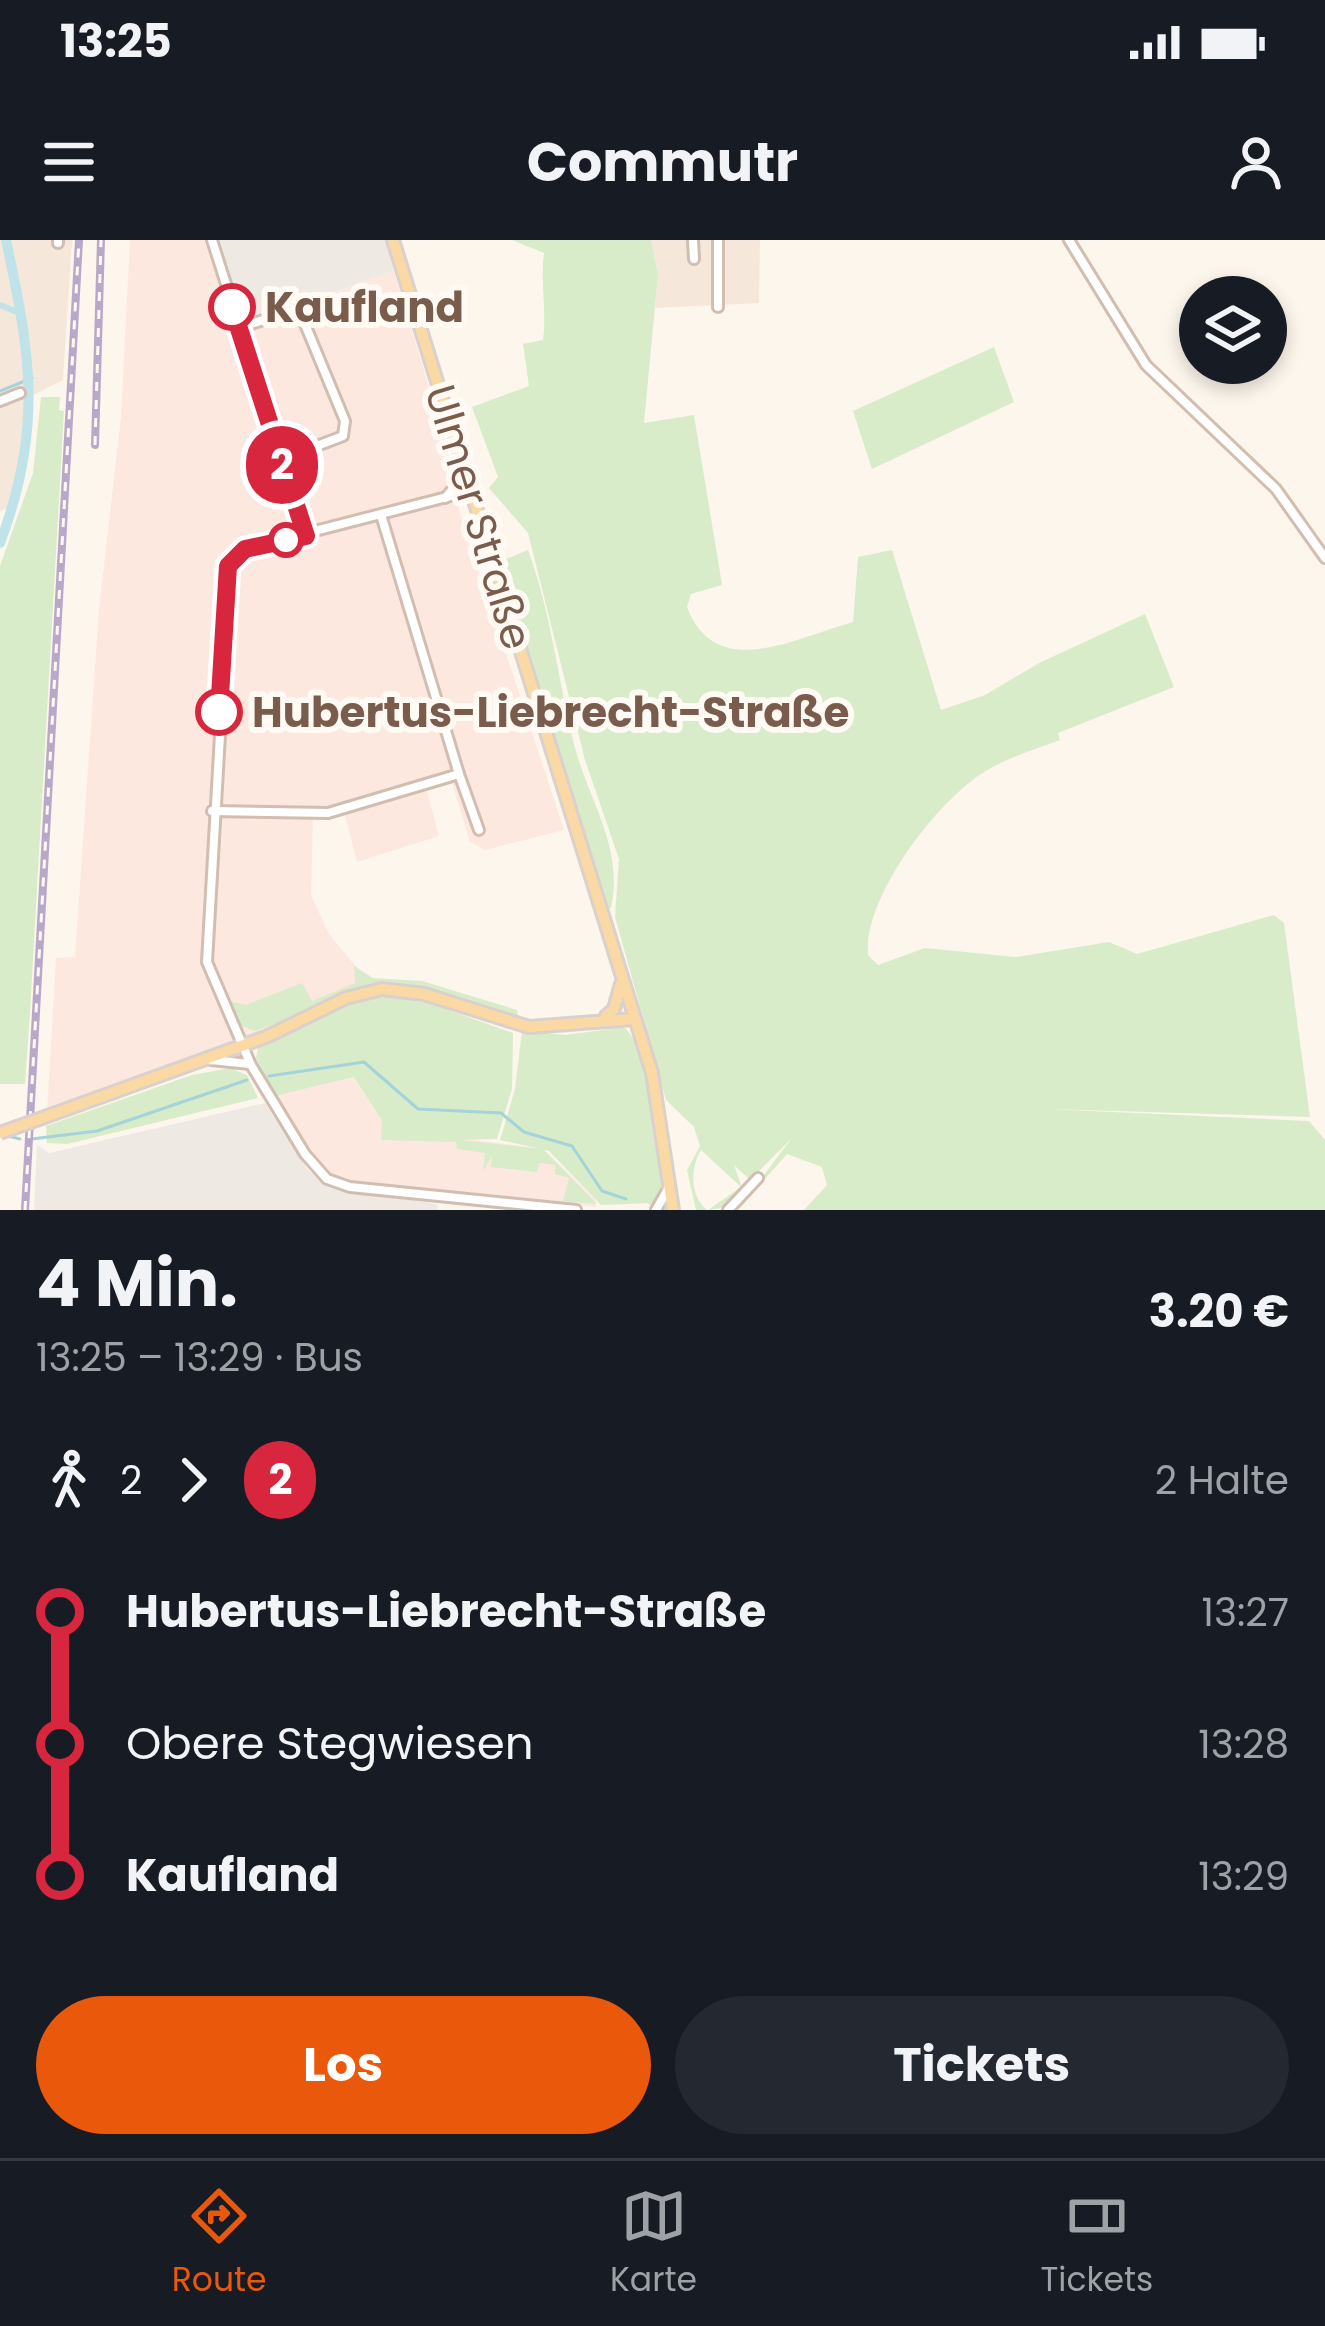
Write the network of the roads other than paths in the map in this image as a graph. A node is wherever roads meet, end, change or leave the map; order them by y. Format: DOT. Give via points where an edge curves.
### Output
graph roads {
  1 [pos="212,240"];
  2 [pos="393,240"];
  3 [pos="693,240"];
  4 [pos="718,240"];
  5 [pos="1069,240"];
  6 [pos="694,259"];
  7 [pos="718,307"];
  8 [pos="238,328"];
  9 [pos="20,393"];
  10 [pos="0,401"];
  11 [pos="280,460"];
  12 [pos="461,463"];
  13 [pos="470,491"];
  14 [pos="443,499"];
  15 [pos="381,515"];
  16 [pos="306,536"];
  17 [pos="1325,558"];
  18 [pos="459,774"];
  19 [pos="212,811"];
  20 [pos="478,830"];
  21 [pos="621,980"];
  22 [pos="632,1014"];
  23 [pos="606,1016"];
  24 [pos="589,1024"];
  25 [pos="232,1026"];
  26 [pos="266,1037"];
  27 [pos="243,1046"];
  28 [pos="204,1060"];
  29 [pos="251,1065"];
  30 [pos="0,1133"];
  31 [pos="758,1178"];
  32 [pos="670,1182"];
  33 [pos="731,1209"];
  34 [pos="576,1210"];
  35 [pos="656,1210"];
  36 [pos="673,1210"];
  1 -- 8 [label="street"];
  2 -- 12 [label="main road, Ulmer Straße"];
  3 -- 6 [label="street"];
  4 -- 7 [label="street"];
  5 -- 17 [label="street" via="1146,365 1276,489"];
  8 -- 11 [label="street"];
  8 -- 11 [label="street" via="289,312 302,317 345,421 343,436"];
  9 -- 10 [label="street"];
  11 -- 16 [label="street"];
  12 -- 13 [label="main road, Ulmer Straße"];
  12 -- 14 [label="street" via="458,483"];
  13 -- 14 [label="street"];
  13 -- 21 [label="main road, Ulmer Straße"];
  14 -- 15 [label="street"];
  15 -- 16 [label="street"];
  15 -- 18 [label="street"];
  16 -- 19 [label="street" via="245,549 228,566"];
  18 -- 19 [label="street" via="328,814"];
  18 -- 20 [label="street"];
  19 -- 25 [label="street" via="207,962"];
  21 -- 22 [label="main road, Ulmer Straße"];
  21 -- 23 [label="main road"];
  22 -- 23 [label="main road"];
  22 -- 24 [label="main road"];
  22 -- 32 [label="main road, Ulmer Straße" via="659,1097"];
  23 -- 24 [label="main road"];
  24 -- 26 [label="main road" via="529,1027 382,989"];
  25 -- 26 [label="street"];
  25 -- 27 [label="street"];
  26 -- 27 [label="main road"];
  27 -- 28 [label="main road"];
  27 -- 29 [label="street"];
  28 -- 29 [label="street"];
  28 -- 30 [label="main road, bridge"];
  29 -- 34 [label="street" via="305,1154 336,1184"];
  31 -- 33 [label="street"];
  32 -- 35 [label="street"];
  32 -- 36 [label="main road, Ulmer Straße"];
}
